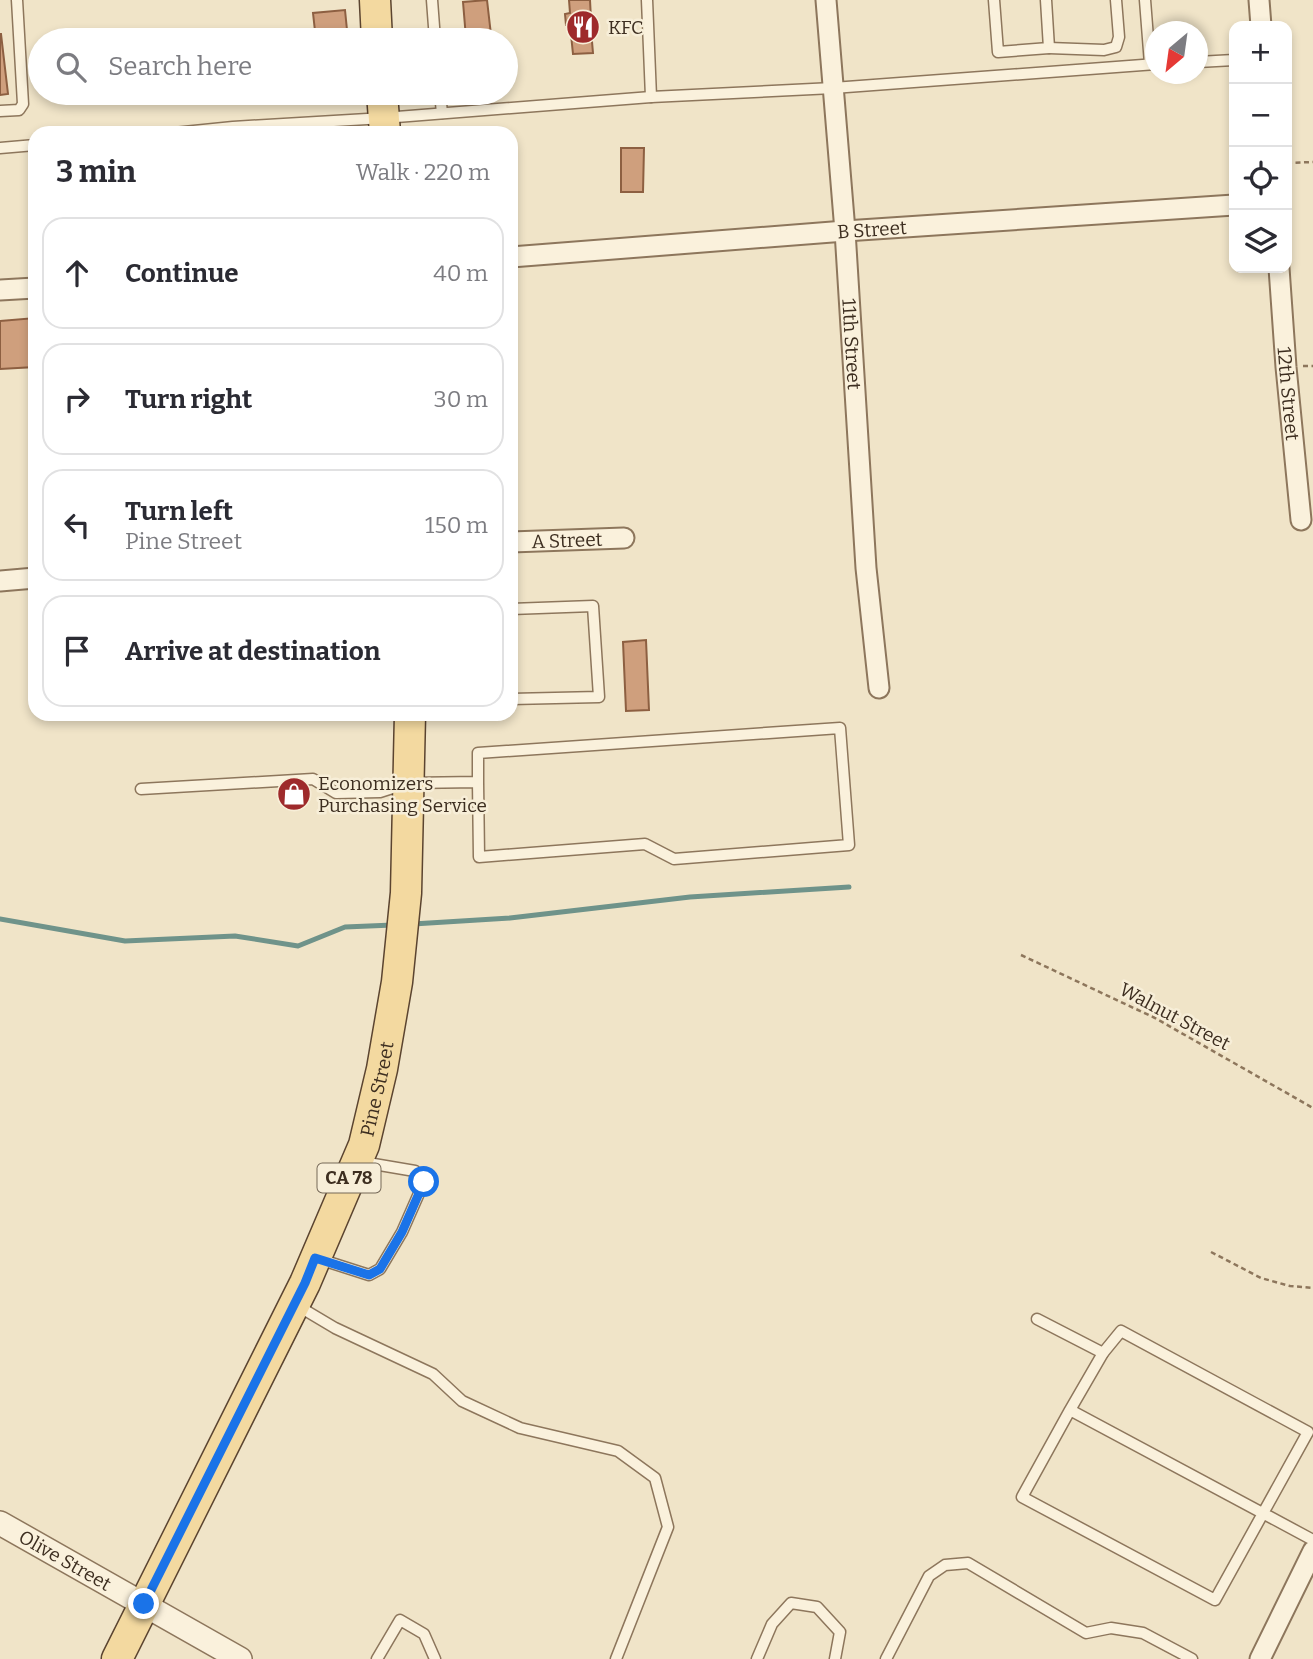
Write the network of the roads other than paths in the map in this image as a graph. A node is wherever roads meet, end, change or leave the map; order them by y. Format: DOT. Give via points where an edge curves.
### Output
graph roads {
  1 [pos="17,0"];
  2 [pos="375,0"];
  3 [pos="432,0"];
  4 [pos="647,0"];
  5 [pos="826,0"];
  6 [pos="994,0"];
  7 [pos="1046,0"];
  8 [pos="1116,0"];
  9 [pos="1145,0"];
  10 [pos="1259,0"];
  11 [pos="1148,21"];
  12 [pos="1261,21"];
  13 [pos="376,28"];
  14 [pos="434,28"];
  15 [pos="1049,48"];
  16 [pos="1229,60"];
  17 [pos="1208,61"];
  18 [pos="1145,65"];
  19 [pos="833,88"];
  20 [pos="651,96"];
  21 [pos="441,105"];
  22 [pos="0,111"];
  23 [pos="442,113"];
  24 [pos="383,115"];
  25 [pos="246,126"];
  26 [pos="28,146"];
  27 [pos="0,148"];
  28 [pos="1229,205"];
  29 [pos="845,232"];
  30 [pos="518,256"];
  31 [pos="1279,273"];
  32 [pos="28,288"];
  33 [pos="0,290"];
  34 [pos="1301,520"];
  35 [pos="624,538"];
  36 [pos="518,542"];
  37 [pos="28,579"];
  38 [pos="0,581"];
  39 [pos="518,609"];
  40 [pos="879,688"];
  41 [pos="518,699"];
  42 [pos="410,721"];
  43 [pos="478,782"];
  44 [pos="408,783"];
  45 [pos="141,789"];
  46 [pos="357,1162"];
  47 [pos="315,1258"];
  48 [pos="294,1304"];
  49 [pos="1037,1318"];
  50 [pos="1103,1353"];
  51 [pos="1070,1410"];
  52 [pos="1263,1514"];
  53 [pos="0,1523"];
  54 [pos="1313,1541"];
  55 [pos="1313,1551"];
  56 [pos="144,1604"];
  57 [pos="117,1659"];
  58 [pos="240,1659"];
  59 [pos="377,1659"];
  60 [pos="435,1659"];
  61 [pos="616,1659"];
  62 [pos="757,1659"];
  63 [pos="835,1659"];
  64 [pos="886,1659"];
  65 [pos="1192,1659"];
  66 [pos="1260,1659"];
  1 -- 22 [label="lane" via="23,104 19,110"];
  2 -- 13 [label="main road"];
  3 -- 14 [label="lane"];
  4 -- 20 [label="lane"];
  5 -- 19 [label="street, 11th Street"];
  6 -- 15 [label="lane" via="998,52"];
  7 -- 15 [label="lane"];
  8 -- 15 [label="lane" via="1116,47"];
  9 -- 11 [label="lane"];
  10 -- 12 [label="street"];
  16 -- 17 [label="lane"];
  18 -- 19 [label="lane"];
  19 -- 20 [label="lane"];
  19 -- 29 [label="street, 11th Street"];
  20 -- 23 [label="lane"];
  21 -- 23 [label="lane"];
  23 -- 24 [label="lane"];
  24 -- 25 [label="lane"];
  26 -- 27 [label="lane"];
  28 -- 29 [label="street, B Street"];
  29 -- 30 [label="street, B Street"];
  29 -- 40 [label="street, 11th Street" via="866,568"];
  31 -- 34 [label="street, 12th Street"];
  32 -- 33 [label="street"];
  35 -- 36 [label="street, A Street"];
  37 -- 38 [label="street"];
  39 -- 41 [label="lane" via="593,606 599,697"];
  42 -- 44 [label="main road, Pine Street / CA 78"];
  43 -- 43 [label="lane" via="479,857 645,844 674,859 849,845 841,728 478,753"];
  43 -- 44 [label="lane"];
  44 -- 45 [label="lane" via="358,793 336,793 313,779"];
  44 -- 46 [label="main road, Pine Street / CA 78" via="397,982 382,1069"];
  46 -- 47 [label="main road, Pine Street / CA 78"];
  46 -- 47 [label="lane" via="415,1171 424,1182 380,1269 369,1275"];
  47 -- 48 [label="main road, Pine Street / CA 78"];
  48 -- 56 [label="main road, Pine Street / CA 78"];
  48 -- 61 [label="lane" via="433,1374 462,1401 520,1428 618,1451 655,1478 668,1527"];
  49 -- 50 [label="lane"];
  50 -- 51 [label="lane"];
  50 -- 52 [label="lane" via="1121,1331 1308,1432"];
  51 -- 52 [label="lane"];
  51 -- 52 [label="lane" via="1022,1497 1215,1600"];
  52 -- 54 [label="lane"];
  53 -- 56 [label="street, Olive Street"];
  55 -- 66 [label="street"];
  56 -- 57 [label="main road, Pine Street / CA 78"];
  56 -- 58 [label="street, Olive Street"];
  59 -- 60 [label="lane" via="400,1620 424,1634"];
  62 -- 63 [label="lane" via="772,1624 792,1603 817,1607 840,1632"];
  64 -- 65 [label="lane" via="929,1576 945,1565 968,1563 1086,1633 1111,1628 1143,1633"];
}
